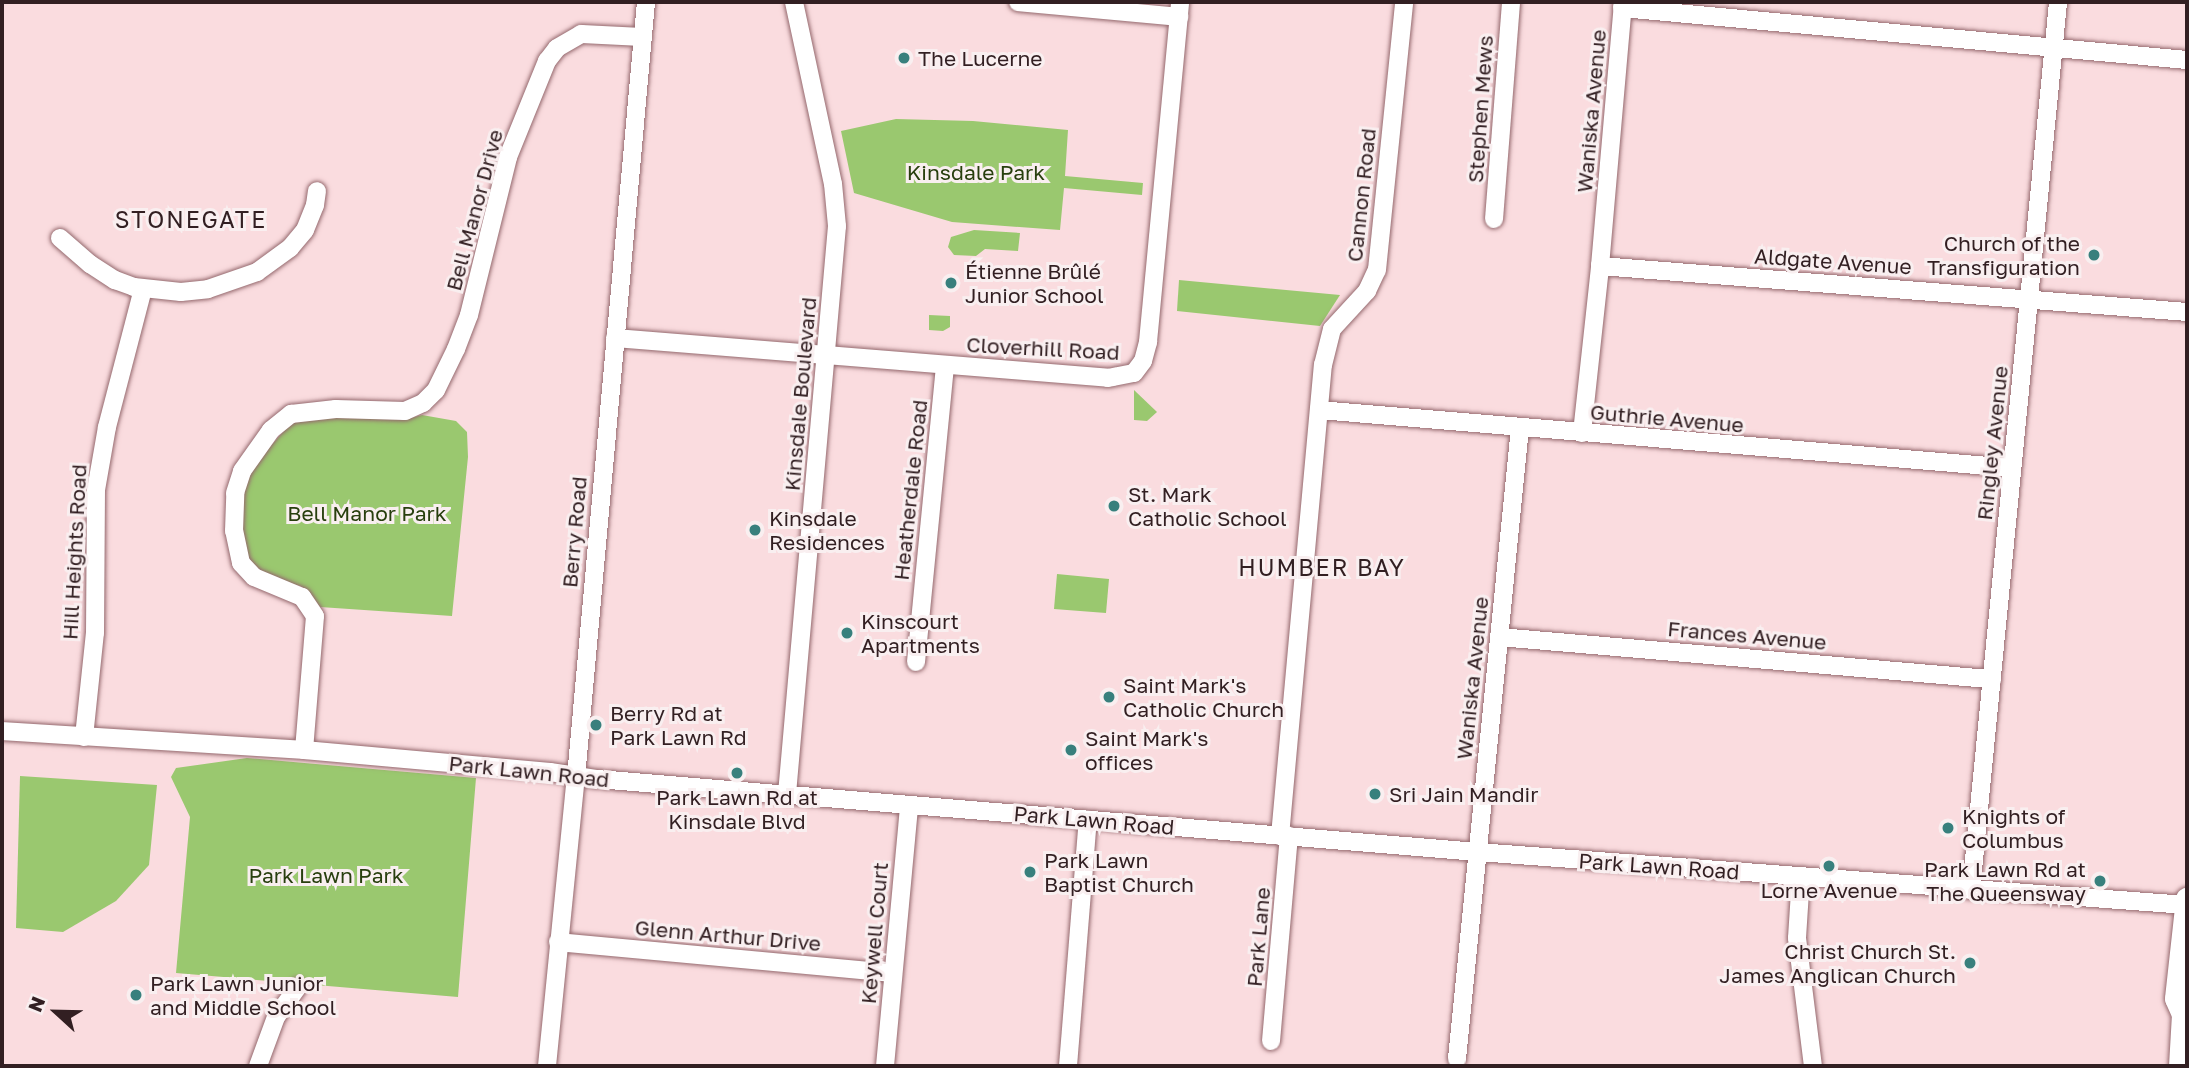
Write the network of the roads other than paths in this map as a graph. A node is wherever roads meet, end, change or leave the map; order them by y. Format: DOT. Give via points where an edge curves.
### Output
graph roads {
  1 [pos="646,2"];
  2 [pos="794,2"];
  3 [pos="1018,2"];
  4 [pos="1404,2"];
  5 [pos="1511,2"];
  6 [pos="2058,2"];
  7 [pos="1623,5"];
  8 [pos="1179,9"];
  9 [pos="643,37"];
  10 [pos="2054,47"];
  11 [pos="2187,60"];
  12 [pos="317,191"];
  13 [pos="1494,219"];
  14 [pos="60,238"];
  15 [pos="1600,266"];
  16 [pos="142,289"];
  17 [pos="2030,299"];
  18 [pos="2187,312"];
  19 [pos="615,338"];
  20 [pos="826,355"];
  21 [pos="945,365"];
  22 [pos="1319,410"];
  23 [pos="1520,428"];
  24 [pos="1582,433"];
  25 [pos="2012,468"];
  26 [pos="1499,637"];
  27 [pos="916,662"];
  28 [pos="1992,680"];
  29 [pos="2,731"];
  30 [pos="83,737"];
  31 [pos="304,750"];
  32 [pos="576,777"];
  33 [pos="787,794"];
  34 [pos="909,805"];
  35 [pos="1088,820"];
  36 [pos="1284,836"];
  37 [pos="1478,852"];
  38 [pos="1801,876"];
  39 [pos="1971,890"];
  40 [pos="2187,899"];
  41 [pos="2187,905"];
  42 [pos="558,942"];
  43 [pos="893,973"];
  44 [pos="298,986"];
  45 [pos="2185,1011"];
  46 [pos="1271,1041"];
  47 [pos="1457,1059"];
  48 [pos="258,1066"];
  49 [pos="547,1066"];
  50 [pos="885,1066"];
  51 [pos="1068,1066"];
  52 [pos="1813,1066"];
  53 [pos="2180,1066"];
  1 -- 9 [label="street, Berry Road"];
  2 -- 20 [label="street, Kinsdale Boulevard" via="836,207"];
  3 -- 8 [label="street"];
  4 -- 22 [label="street, Cannon Road" via="1377,270 1367,291 1341,316 1329,337"];
  5 -- 13 [label="street, Stephen Mews"];
  6 -- 10 [label="street, Ringley Avenue"];
  7 -- 10 [label="street"];
  7 -- 15 [label="street, Waniska Avenue"];
  8 -- 21 [label="street, Cloverhill Road" via="1150,330 1143,361 1128,376 1108,379"];
  9 -- 19 [label="street, Berry Road"];
  9 -- 31 [label="street, Bell Manor Drive" via="580,34 557,48 547,61 508,157 468,315 436,390 405,411 291,414 271,430 242,471 234,505 237,554 254,577 309,603 315,616"];
  10 -- 11 [label="street"];
  10 -- 17 [label="street, Ringley Avenue"];
  12 -- 16 [label="street" via="305,230 290,248 257,272 208,289"];
  14 -- 16 [label="street" via="115,281"];
  15 -- 17 [label="street, Aldgate Avenue"];
  15 -- 24 [label="street, Waniska Avenue"];
  16 -- 30 [label="street, Hill Heights Road" via="96,490 94,633"];
  17 -- 18 [label="street, Aldgate Avenue"];
  17 -- 25 [label="street, Ringley Avenue"];
  19 -- 20 [label="street, Cloverhill Road"];
  19 -- 32 [label="street, Berry Road"];
  20 -- 21 [label="street, Cloverhill Road"];
  20 -- 33 [label="street, Kinsdale Boulevard"];
  21 -- 27 [label="street, Heatherdale Road"];
  22 -- 23 [label="street, Guthrie Avenue"];
  22 -- 36 [label="street, Cannon Road"];
  23 -- 24 [label="street, Guthrie Avenue"];
  23 -- 26 [label="street, Waniska Avenue"];
  24 -- 25 [label="street, Guthrie Avenue"];
  25 -- 28 [label="street, Ringley Avenue"];
  26 -- 28 [label="street, Frances Avenue"];
  26 -- 37 [label="street, Waniska Avenue"];
  28 -- 39 [label="street, Ringley Avenue"];
  29 -- 30 [label="street, Park Lawn Road"];
  30 -- 31 [label="street, Park Lawn Road"];
  31 -- 32 [label="street, Park Lawn Road"];
  32 -- 33 [label="street, Park Lawn Road"];
  32 -- 42 [label="street, Berry Road"];
  33 -- 34 [label="street, Park Lawn Road"];
  34 -- 35 [label="street, Park Lawn Road"];
  34 -- 43 [label="street, Keywell Court"];
  35 -- 36 [label="street, Park Lawn Road"];
  35 -- 51 [label="street"];
  36 -- 37 [label="street, Park Lawn Road"];
  36 -- 46 [label="street, Park Lane"];
  37 -- 38 [label="street, Park Lawn Road"];
  37 -- 47 [label="street, Waniska Avenue"];
  38 -- 39 [label="street, Park Lawn Road"];
  38 -- 52 [label="street" via="1797,938"];
  39 -- 41 [label="street, Park Lawn Road"];
  40 -- 41 [label="main road"];
  41 -- 45 [label="main road" via="2176,998"];
  42 -- 43 [label="street, Glenn Arthur Drive"];
  42 -- 49 [label="street, Berry Road"];
  43 -- 50 [label="street, Keywell Court"];
  44 -- 48 [label="street" via="276,1017"];
  45 -- 53 [label="main road"];
}
